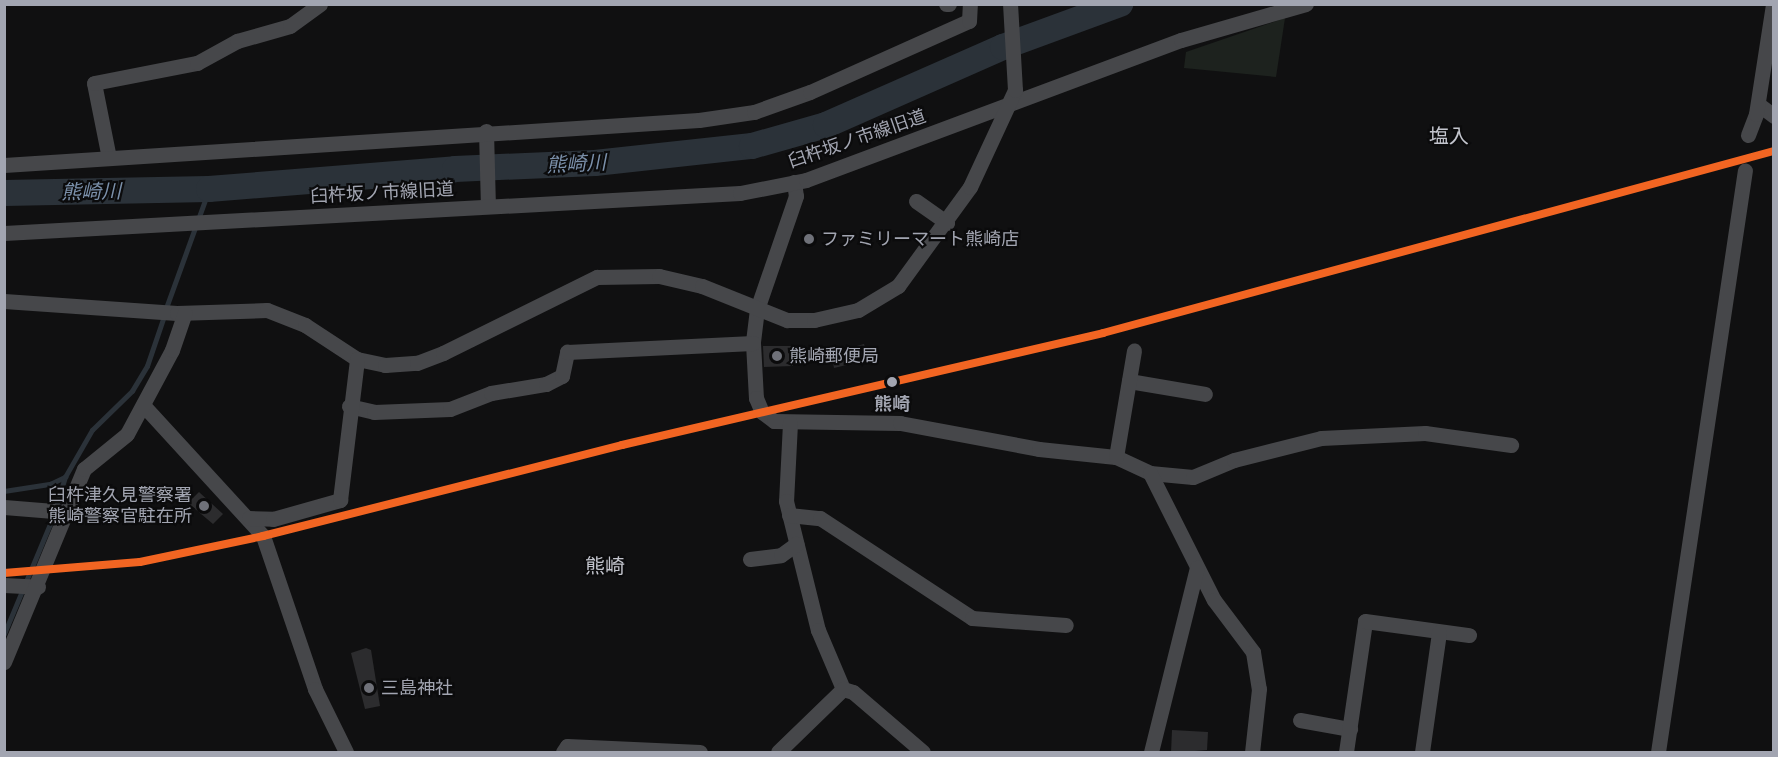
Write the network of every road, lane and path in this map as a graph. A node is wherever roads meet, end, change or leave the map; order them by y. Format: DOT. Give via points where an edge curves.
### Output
graph roads {
  1 [pos="320,4"];
  2 [pos="970,4"];
  3 [pos="1010,4"];
  4 [pos="1306,4"];
  5 [pos="1773,4"];
  6 [pos="1758,104"];
  7 [pos="1009,106"];
  8 [pos="1773,117"];
  9 [pos="486,133"];
  10 [pos="1748,135"];
  11 [pos="109,158"];
  12 [pos="4,165"];
  13 [pos="1745,170"];
  14 [pos="794,182"];
  15 [pos="916,201"];
  16 [pos="488,202"];
  17 [pos="944,221"];
  18 [pos="4,233"];
  19 [pos="4,301"];
  20 [pos="757,309"];
  21 [pos="181,313"];
  22 [pos="753,343"];
  23 [pos="1134,351"];
  24 [pos="357,359"];
  25 [pos="1129,381"];
  26 [pos="1205,394"];
  27 [pos="144,406"];
  28 [pos="349,406"];
  29 [pos="790,423"];
  30 [pos="1511,444"];
  31 [pos="1116,457"];
  32 [pos="1150,473"];
  33 [pos="4,507"];
  34 [pos="59,509"];
  35 [pos="789,515"];
  36 [pos="249,518"];
  37 [pos="796,544"];
  38 [pos="750,559"];
  39 [pos="1197,568"];
  40 [pos="23,586"];
  41 [pos="1066,625"];
  42 [pos="1439,632"];
  43 [pos="1469,635"];
  44 [pos="4,662"];
  45 [pos="843,689"];
  46 [pos="1300,720"];
  47 [pos="1350,729"];
  48 [pos="346,753"];
  49 [pos="562,753"];
  50 [pos="700,753"];
  51 [pos="778,753"];
  52 [pos="923,753"];
  53 [pos="1151,753"];
  54 [pos="1252,753"];
  55 [pos="1346,753"];
  56 [pos="1422,753"];
  57 [pos="1658,753"];
  1 -- 11 [label="street" via="290,26 237,41 197,63 94,83"];
  2 -- 9 [label="street" via="969,21 810,92 754,112 699,120"];
  3 -- 7 [label="street" via="1015,90"];
  4 -- 7 [label="street, 臼杵坂ノ市線旧道" via="1181,40"];
  5 -- 6 [label="street"];
  6 -- 8 [label="street"];
  6 -- 10 [label="street"];
  7 -- 14 [label="street, 臼杵坂ノ市線旧道"];
  7 -- 17 [label="street"];
  9 -- 11 [label="street"];
  9 -- 16 [label="street"];
  11 -- 12 [label="street"];
  13 -- 57 [label="street"];
  14 -- 16 [label="street, 臼杵坂ノ市線旧道" via="740,193"];
  14 -- 20 [label="street" via="796,196"];
  15 -- 17 [label="street"];
  16 -- 18 [label="street, 臼杵坂ノ市線旧道"];
  17 -- 20 [label="street" via="898,286 872,305 801,321"];
  19 -- 21 [label="street"];
  20 -- 22 [label="street"];
  20 -- 24 [label="street" via="702,286 659,276 597,277 417,363 385,365"];
  21 -- 24 [label="street" via="267,310 305,325"];
  21 -- 27 [label="street"];
  22 -- 28 [label="street" via="567,352 562,376 546,384 491,393 450,410 375,412"];
  22 -- 29 [label="street" via="758,405 768,418"];
  23 -- 25 [label="street"];
  24 -- 28 [label="street"];
  25 -- 26 [label="street"];
  25 -- 31 [label="street"];
  27 -- 34 [label="street" via="127,434 84,469"];
  27 -- 36 [label="street"];
  28 -- 36 [label="street" via="340,500 273,519"];
  29 -- 31 [label="street" via="900,423 1039,449"];
  29 -- 35 [label="street"];
  30 -- 32 [label="street" via="1425,433 1321,438 1234,460 1193,477"];
  31 -- 32 [label="street"];
  32 -- 39 [label="street"];
  33 -- 34 [label="street"];
  34 -- 40 [label="street"];
  35 -- 37 [label="street"];
  35 -- 41 [label="street" via="820,518 972,618"];
  36 -- 48 [label="street" via="263,536 315,689"];
  37 -- 38 [label="street" via="781,555"];
  37 -- 45 [label="street" via="818,630"];
  39 -- 53 [label="street"];
  39 -- 54 [label="street" via="1256,661 1259,689"];
  40 -- 44 [label="street"];
  42 -- 43 [label="street"];
  42 -- 47 [label="street" via="1365,621"];
  42 -- 56 [label="street"];
  45 -- 51 [label="street"];
  45 -- 52 [label="street" via="853,692"];
  46 -- 47 [label="street"];
  47 -- 55 [label="street"];
  49 -- 50 [label="street" via="567,746"];
}
